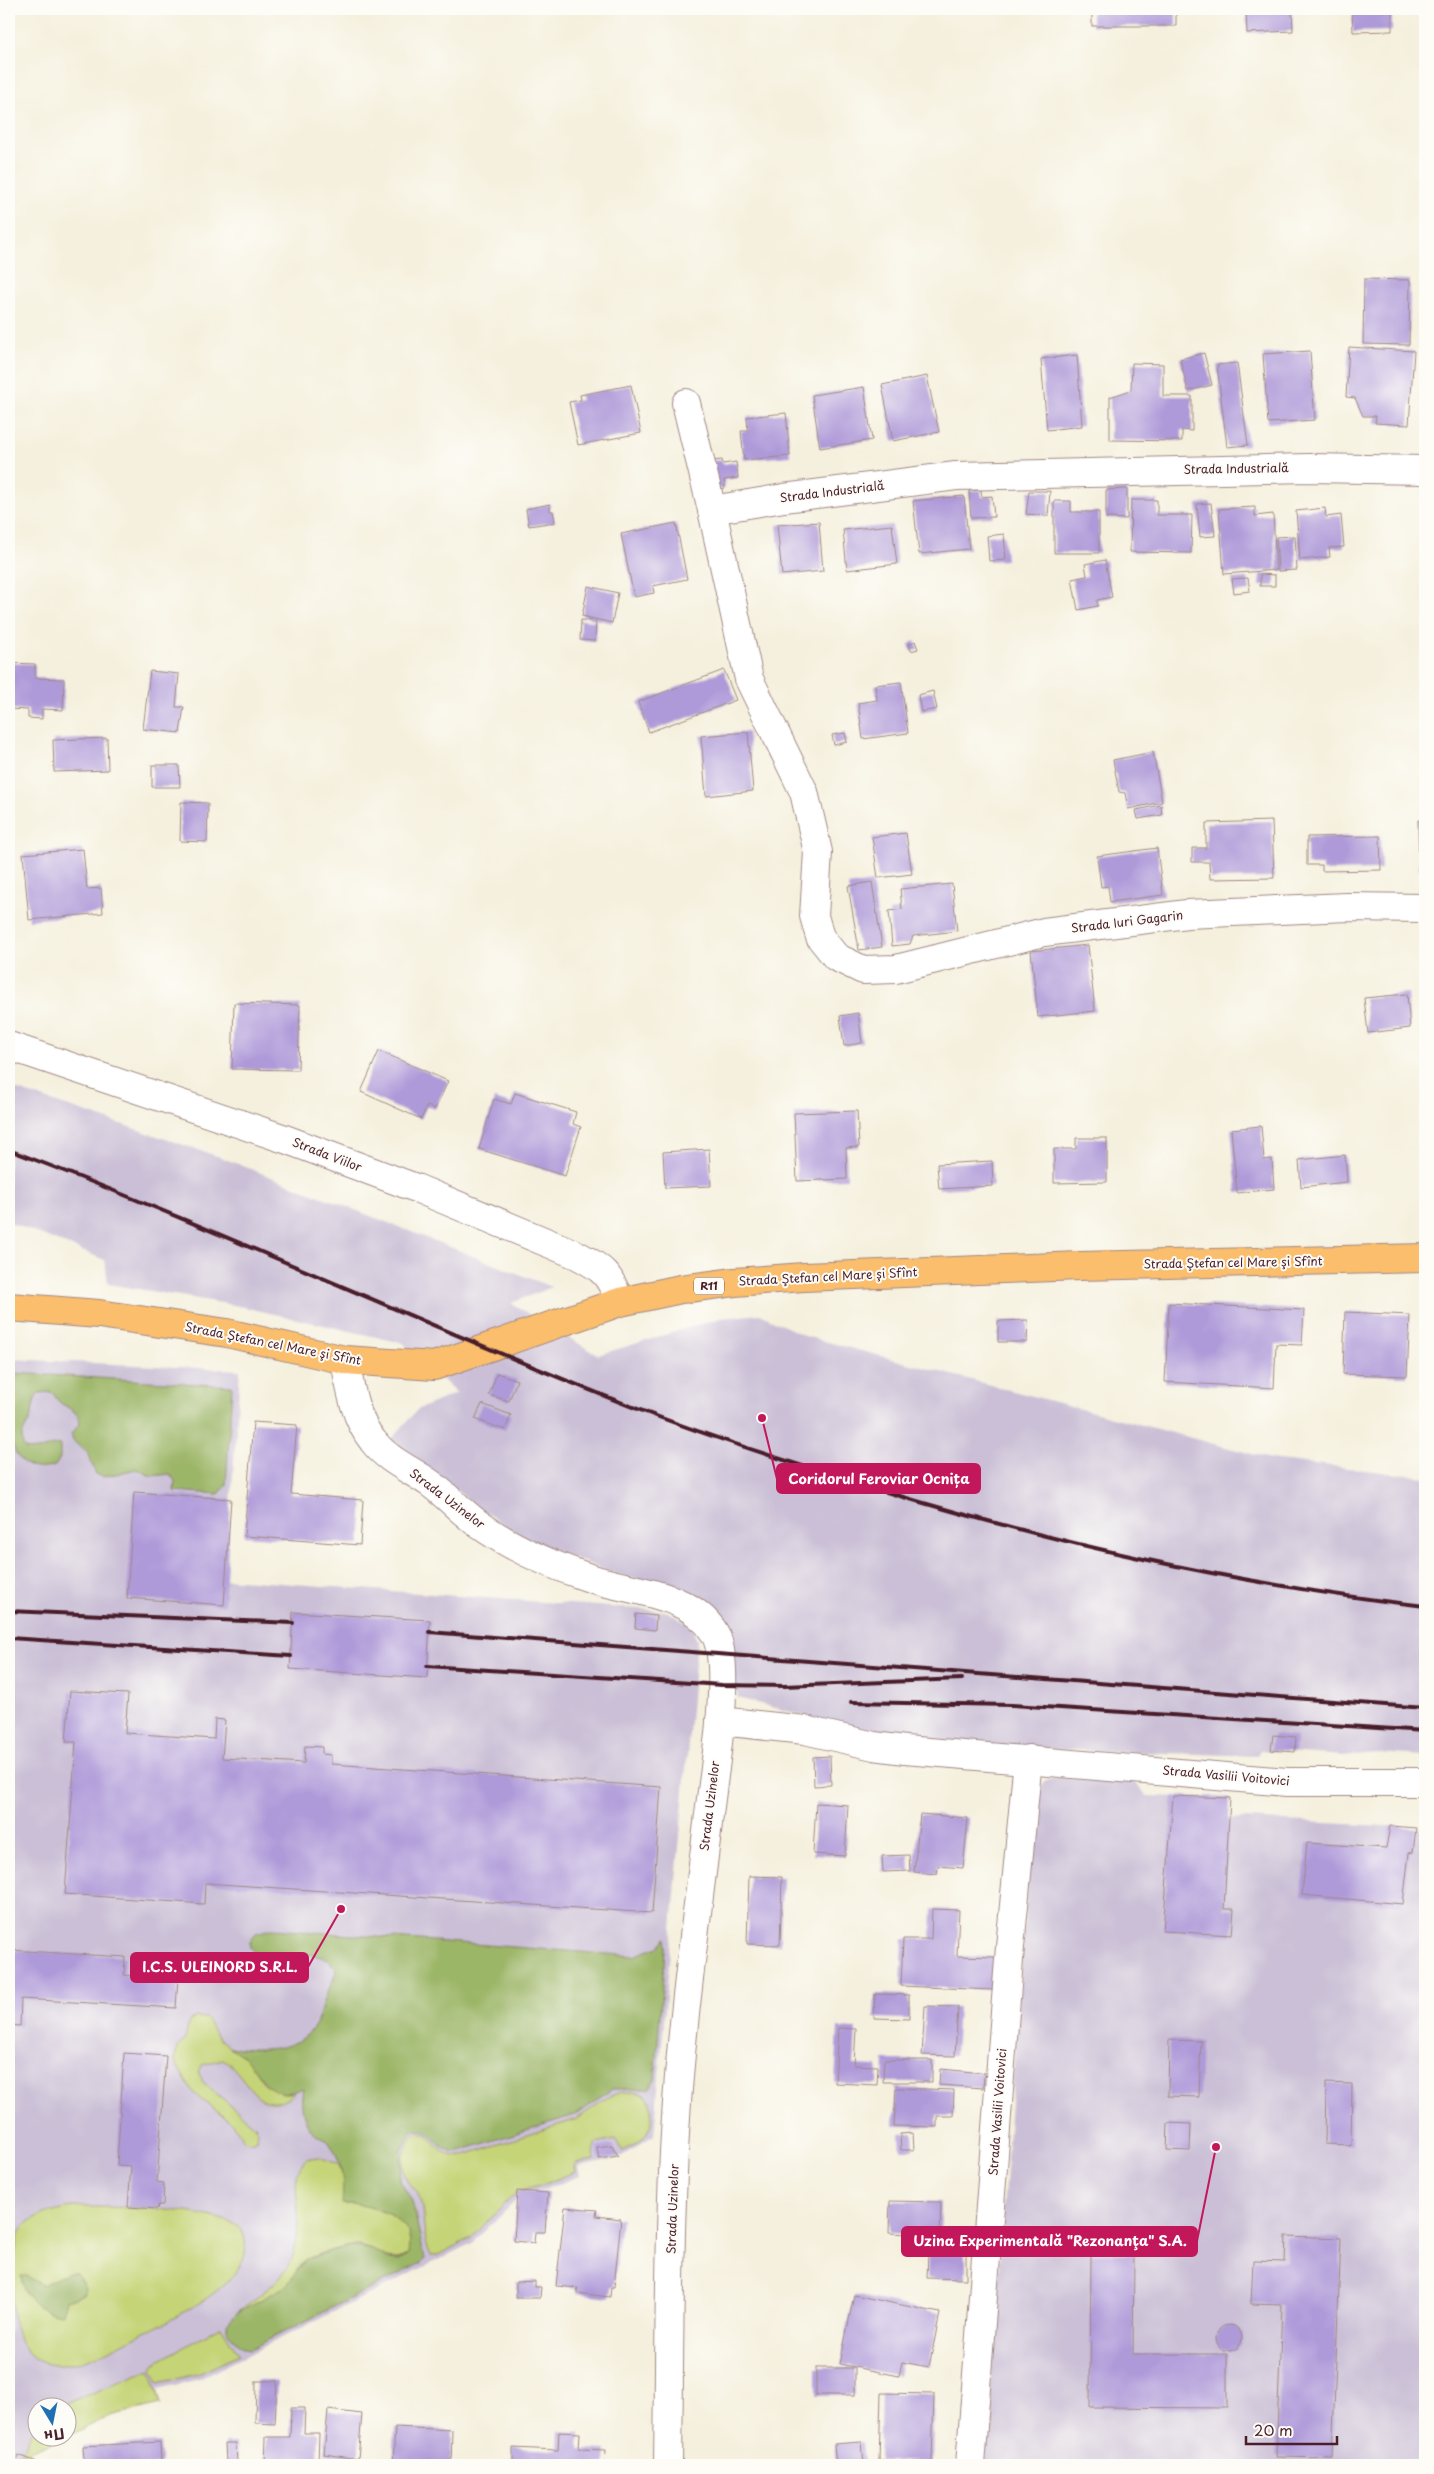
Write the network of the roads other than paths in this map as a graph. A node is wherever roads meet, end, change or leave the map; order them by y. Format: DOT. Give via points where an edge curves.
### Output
graph roads {
  1 [pos="686,403"];
  2 [pos="1425,470"];
  3 [pos="712,510"];
  4 [pos="1425,908"];
  5 [pos="9,1046"];
  6 [pos="1425,1258"];
  7 [pos="620,1302"];
  8 [pos="9,1307"];
  9 [pos="345,1360"];
  10 [pos="720,1721"];
  11 [pos="1028,1759"];
  12 [pos="1425,1782"];
  13 [pos="668,2465"];
  14 [pos="970,2465"];
  1 -- 3 [label="street"];
  2 -- 3 [label="street, Strada Industrială" via="1309,468 956,476"];
  3 -- 4 [label="street, Strada Iuri Gagarin" via="749,679 804,792 818,852 814,916 820,936 836,957 863,970 896,970 1044,932 1187,914 1347,907"];
  5 -- 7 [label="street, Strada Viilor" via="285,1139 577,1254 610,1278"];
  6 -- 7 [label="main road, Strada Ştefan cel Mare şi Sfînt / R11" via="1080,1266 804,1277 690,1288"];
  7 -- 9 [label="main road, Strada Ştefan cel Mare şi Sfînt / R11" via="434,1366"];
  8 -- 9 [label="main road, Strada Ştefan cel Mare şi Sfînt / R11" via="99,1314 218,1331"];
  9 -- 10 [label="street, Strada Uzinelor" via="363,1428 374,1443 477,1523 564,1568 588,1578 669,1599 695,1611 706,1621 719,1640 722,1655"];
  10 -- 11 [label="street, Strada Vasilii Voitovici" via="805,1730 874,1746"];
  10 -- 13 [label="street, Strada Uzinelor" via="681,2055 672,2208"];
  11 -- 12 [label="street, Strada Vasilii Voitovici" via="1287,1782"];
  11 -- 14 [label="street, Strada Vasilii Voitovici" via="1009,1957"];
}
